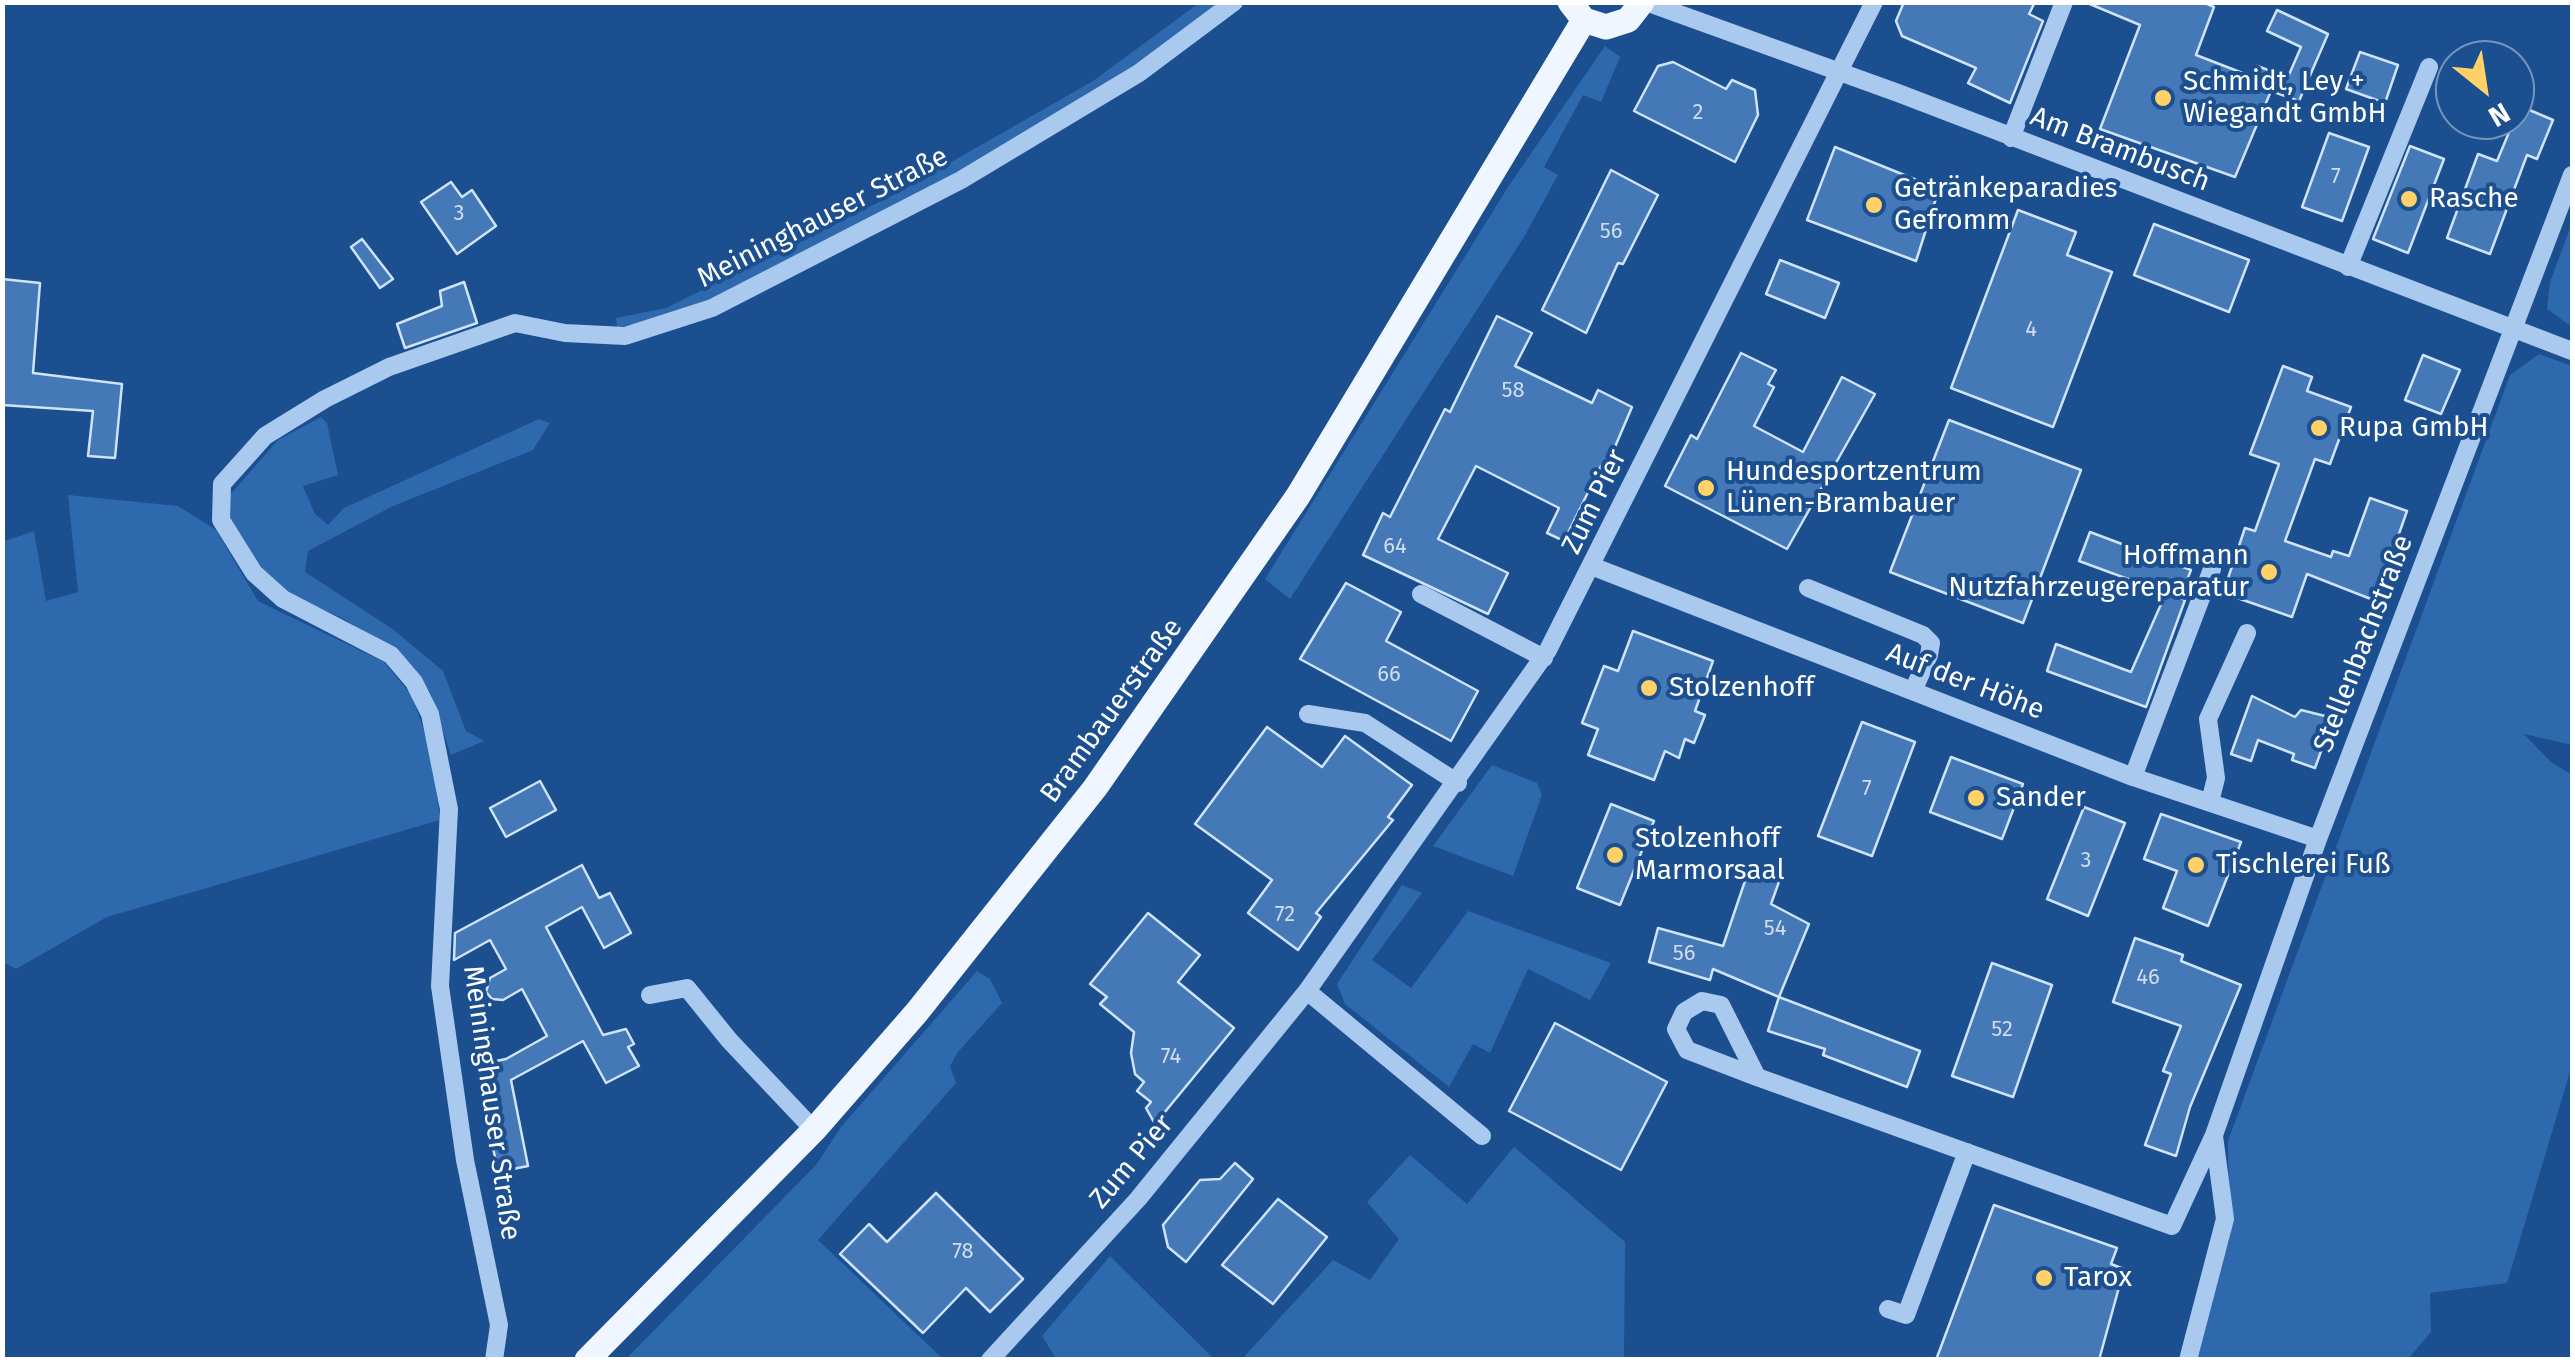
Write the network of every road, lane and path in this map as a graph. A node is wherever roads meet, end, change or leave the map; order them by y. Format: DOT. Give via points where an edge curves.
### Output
graph roads {
  1 [pos="1234,2"];
  2 [pos="1644,2"];
  3 [pos="1874,2"];
  4 [pos="2064,2"];
  5 [pos="1576,11"];
  6 [pos="2429,67"];
  7 [pos="1840,72"];
  8 [pos="2011,138"];
  9 [pos="2572,175"];
  10 [pos="2348,267"];
  11 [pos="2512,330"];
  12 [pos="2572,350"];
  13 [pos="1594,567"];
  14 [pos="2212,569"];
  15 [pos="1808,588"];
  16 [pos="1421,594"];
  17 [pos="2247,633"];
  18 [pos="1544,658"];
  19 [pos="1913,691"];
  20 [pos="1308,714"];
  21 [pos="2133,776"];
  22 [pos="1458,784"];
  23 [pos="2210,802"];
  24 [pos="2318,839"];
  25 [pos="1307,991"];
  26 [pos="650,995"];
  27 [pos="1757,1077"];
  28 [pos="814,1130"];
  29 [pos="2214,1135"];
  30 [pos="1482,1136"];
  31 [pos="1967,1152"];
  32 [pos="1888,1308"];
  33 [pos="494,1360"];
  34 [pos="587,1360"];
  35 [pos="990,1360"];
  36 [pos="2188,1360"];
  1 -- 33 [label="street, Meininghauser Straße" via="1139,74 961,180 712,308 625,336 515,323 389,367 265,436 222,484 221,520 254,574 283,600 392,655 430,714 449,808 440,986 465,1160 499,1325"];
  2 -- 5 [label="main road" via="1606,27"];
  2 -- 7 [label="street, Am Brambusch"];
  3 -- 7 [label="street, Zum Pier"];
  4 -- 8 [label="street"];
  5 -- 28 [label="main road, Brambauerstraße" via="1298,496 1172,682 1012,896"];
  6 -- 10 [label="street"];
  7 -- 8 [label="street, Am Brambusch"];
  7 -- 13 [label="street, Zum Pier"];
  8 -- 10 [label="street, Am Brambusch"];
  9 -- 11 [label="street, Stellenbachstraße"];
  10 -- 11 [label="street, Am Brambusch"];
  11 -- 12 [label="street, Am Brambusch"];
  11 -- 24 [label="street, Stellenbachstraße"];
  13 -- 18 [label="street, Zum Pier"];
  13 -- 19 [label="street, Auf der Höhe"];
  14 -- 21 [label="street"];
  15 -- 19 [label="street" via="1923,635 1930,655"];
  16 -- 18 [label="street"];
  17 -- 23 [label="street" via="2208,719 2216,778"];
  18 -- 22 [label="street, Zum Pier"];
  19 -- 21 [label="street, Auf der Höhe"];
  20 -- 22 [label="street" via="1366,724"];
  21 -- 23 [label="street, Auf der Höhe"];
  22 -- 25 [label="street, Zum Pier"];
  23 -- 24 [label="street, Auf der Höhe"];
  24 -- 29 [label="street, Stellenbachstraße"];
  25 -- 30 [label="street"];
  25 -- 35 [label="street, Zum Pier" via="1138,1199"];
  26 -- 28 [label="street" via="687,988"];
  27 -- 27 [label="street, Stellenbachstraße" via="1688,1050 1676,1029 1684,1012 1702,1001 1722,1004"];
  27 -- 31 [label="street, Stellenbachstraße"];
  28 -- 34 [label="main road, Brambauerstraße"];
  29 -- 31 [label="street, Stellenbachstraße" via="2172,1226"];
  29 -- 36 [label="street, Stellenbachstraße" via="2225,1218"];
  31 -- 32 [label="street" via="1906,1315"];
}
